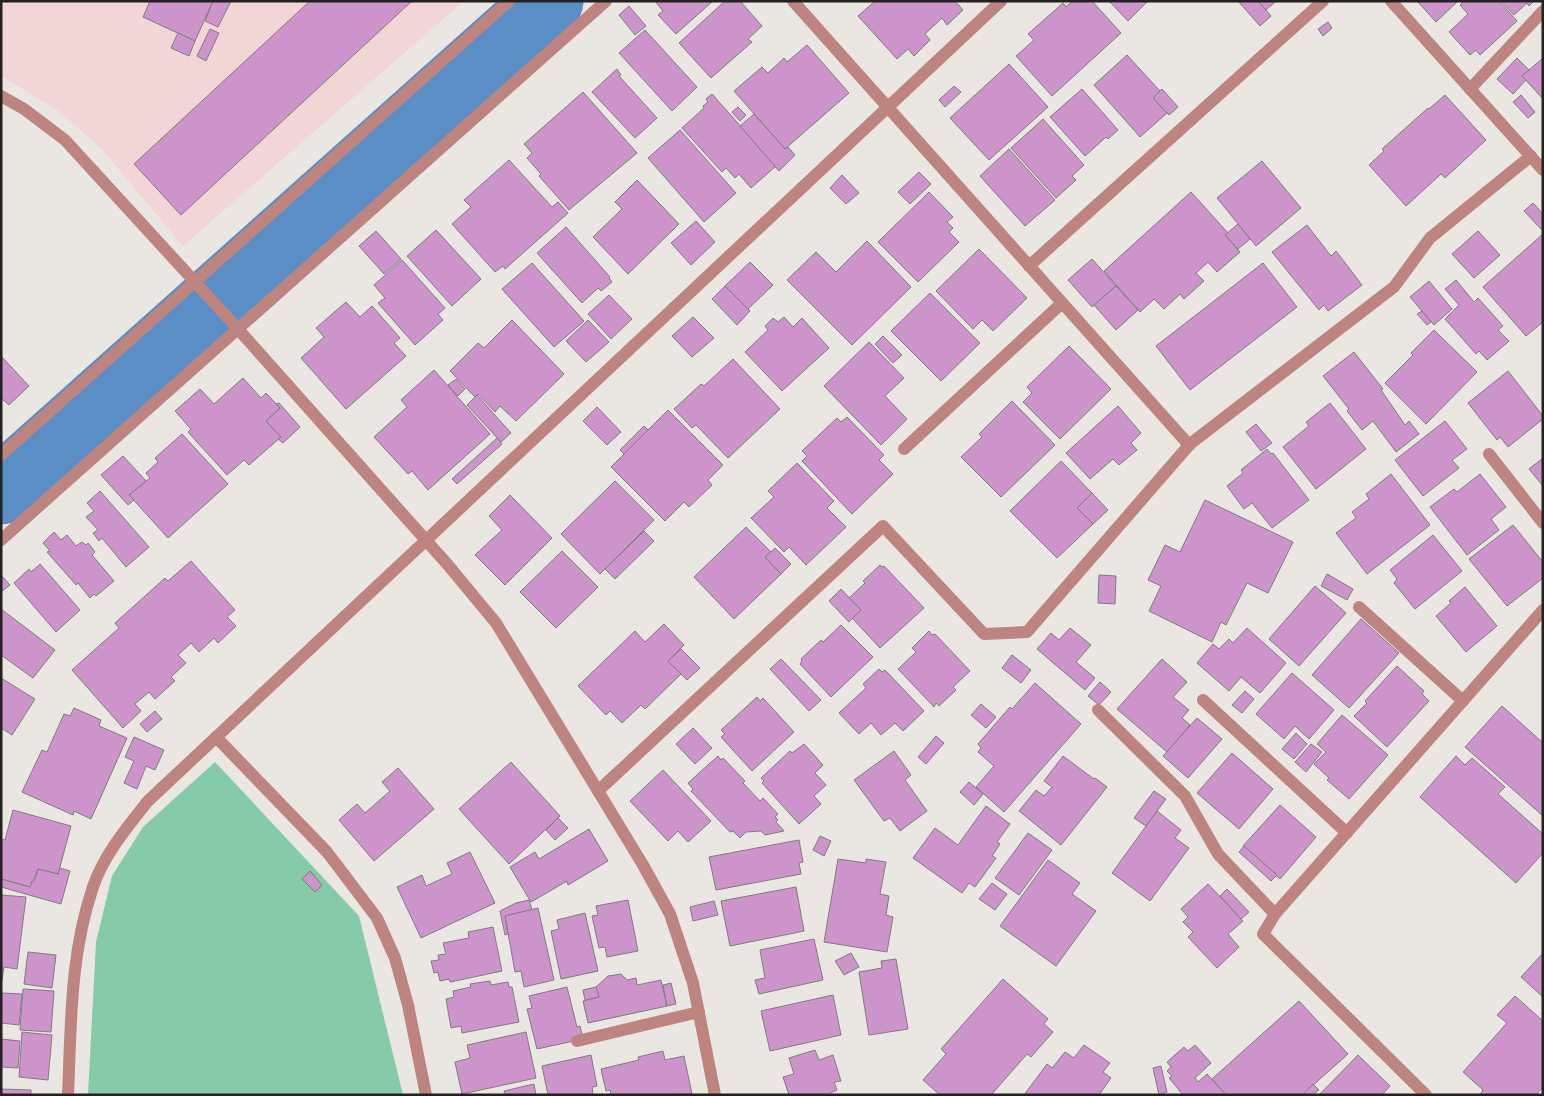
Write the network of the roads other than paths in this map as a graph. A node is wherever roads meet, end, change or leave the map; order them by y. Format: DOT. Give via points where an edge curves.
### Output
graph roads {
  1 [pos="509,1"];
  2 [pos="606,1"];
  3 [pos="793,1"];
  4 [pos="1001,1"];
  5 [pos="1323,1"];
  6 [pos="1390,1"];
  7 [pos="1543,11"];
  8 [pos="1470,89"];
  9 [pos="1,96"];
  10 [pos="888,107"];
  11 [pos="1531,156"];
  12 [pos="1543,170"];
  13 [pos="1029,266"];
  14 [pos="195,282"];
  15 [pos="1062,302"];
  16 [pos="238,329"];
  17 [pos="1190,444"];
  18 [pos="904,449"];
  19 [pos="1489,454"];
  20 [pos="1,455"];
  21 [pos="1543,523"];
  22 [pos="1,540"];
  23 [pos="426,541"];
  24 [pos="1359,607"];
  25 [pos="1543,610"];
  26 [pos="1203,700"];
  27 [pos="1463,701"];
  28 [pos="1098,710"];
  29 [pos="216,737"];
  30 [pos="598,790"];
  31 [pos="1347,833"];
  32 [pos="1275,914"];
  33 [pos="699,1012"];
  34 [pos="577,1041"];
  35 [pos="68,1095"];
  36 [pos="426,1095"];
  37 [pos="715,1095"];
  38 [pos="1426,1095"];
  1 -- 14 [label="street"];
  2 -- 16 [label="street"];
  3 -- 10 [label="street"];
  4 -- 10 [label="street"];
  5 -- 13 [label="street"];
  6 -- 8 [label="street"];
  7 -- 8 [label="street"];
  8 -- 11 [label="street"];
  9 -- 14 [label="street" via="65,140"];
  10 -- 13 [label="street"];
  10 -- 23 [label="street"];
  11 -- 12 [label="street"];
  11 -- 17 [label="street" via="1430,238 1394,287"];
  13 -- 15 [label="street"];
  14 -- 16 [label="street"];
  14 -- 20 [label="street"];
  15 -- 17 [label="street"];
  15 -- 18 [label="street"];
  16 -- 22 [label="street"];
  16 -- 23 [label="street"];
  17 -- 30 [label="street" via="1027,632 984,634 883,526"];
  19 -- 21 [label="street"];
  23 -- 29 [label="street"];
  23 -- 30 [label="street" via="496,623"];
  24 -- 27 [label="street"];
  25 -- 27 [label="street"];
  26 -- 31 [label="street"];
  27 -- 31 [label="street"];
  28 -- 32 [label="street" via="1185,796 1218,854"];
  29 -- 35 [label="street" via="148,801 115,842 93,886 73,986"];
  29 -- 36 [label="street" via="327,852 377,918 396,958"];
  30 -- 33 [label="street" via="670,914"];
  31 -- 32 [label="street"];
  32 -- 38 [label="street" via="1263,934"];
  33 -- 34 [label="street"];
  33 -- 37 [label="street"];
}
